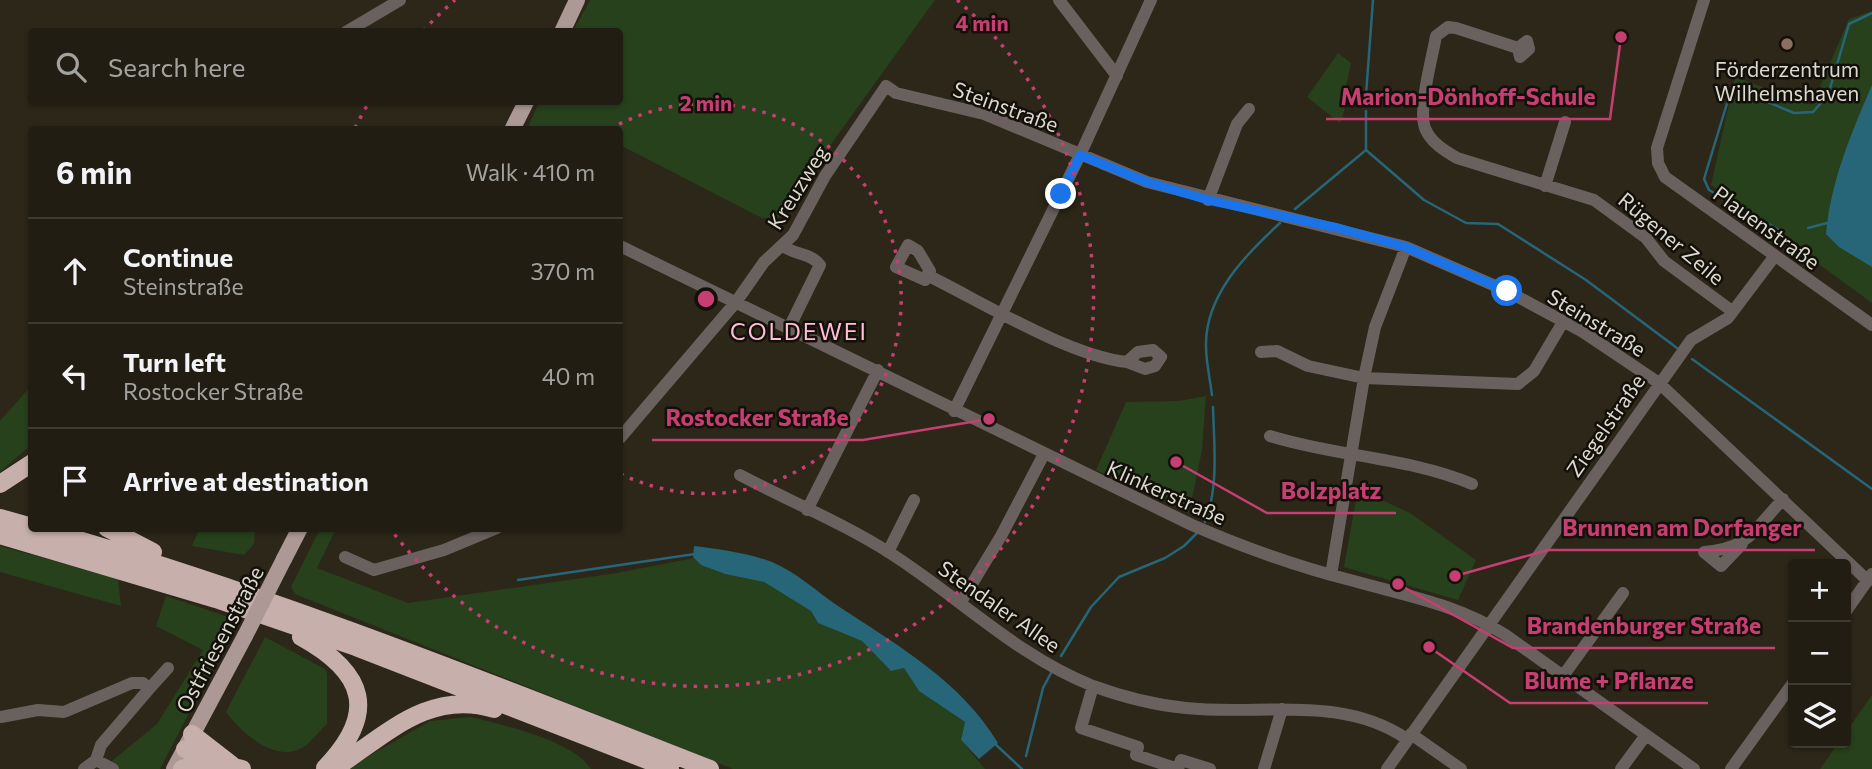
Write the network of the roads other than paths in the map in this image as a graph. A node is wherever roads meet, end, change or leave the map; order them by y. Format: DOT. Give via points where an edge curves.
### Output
graph roads {
  1 [pos="400,0"];
  2 [pos="577,0"];
  3 [pos="1059,0"];
  4 [pos="1151,0"];
  5 [pos="1704,0"];
  6 [pos="353,28"];
  7 [pos="564,28"];
  8 [pos="1518,48"];
  9 [pos="1117,76"];
  10 [pos="886,86"];
  11 [pos="524,105"];
  12 [pos="1249,109"];
  13 [pos="1565,122"];
  14 [pos="514,126"];
  15 [pos="1080,155"];
  16 [pos="1545,186"];
  17 [pos="1208,200"];
  18 [pos="783,246"];
  19 [pos="623,247"];
  20 [pos="1406,247"];
  21 [pos="1774,257"];
  22 [pos="927,275"];
  23 [pos="736,302"];
  24 [pos="1732,311"];
  25 [pos="1003,313"];
  26 [pos="1563,322"];
  27 [pos="1872,325"];
  28 [pos="789,328"];
  29 [pos="1261,352"];
  30 [pos="1127,362"];
  31 [pos="878,370"];
  32 [pos="1364,378"];
  33 [pos="1658,383"];
  34 [pos="954,411"];
  35 [pos="623,434"];
  36 [pos="1270,436"];
  37 [pos="1044,454"];
  38 [pos="1353,456"];
  39 [pos="28,466"];
  40 [pos="740,475"];
  41 [pos="0,484"];
  42 [pos="1472,484"];
  43 [pos="1783,499"];
  44 [pos="914,500"];
  45 [pos="807,510"];
  46 [pos="0,518"];
  47 [pos="28,526"];
  48 [pos="51,532"];
  49 [pos="113,532"];
  50 [pos="298,532"];
  51 [pos="487,532"];
  52 [pos="0,535"];
  53 [pos="1742,544"];
  54 [pos="888,552"];
  55 [pos="345,557"];
  56 [pos="193,574"];
  57 [pos="1331,575"];
  58 [pos="1870,577"];
  59 [pos="1623,593"];
  60 [pos="216,599"];
  61 [pos="961,602"];
  62 [pos="1851,604"];
  63 [pos="1488,625"];
  64 [pos="168,668"];
  65 [pos="1563,676"];
  66 [pos="1093,685"];
  67 [pos="1792,685"];
  68 [pos="149,689"];
  69 [pos="1282,709"];
  70 [pos="534,716"];
  71 [pos="1,717"];
  72 [pos="1646,735"];
  73 [pos="1409,736"];
  74 [pos="188,741"];
  75 [pos="96,760"];
  76 [pos="209,761"];
  77 [pos="237,767"];
  78 [pos="84,769"];
  79 [pos="113,769"];
  80 [pos="174,769"];
  81 [pos="182,769"];
  82 [pos="324,769"];
  83 [pos="670,769"];
  84 [pos="710,769"];
  85 [pos="1210,769"];
  86 [pos="1264,769"];
  87 [pos="1387,769"];
  88 [pos="1461,769"];
  89 [pos="1621,769"];
  90 [pos="1693,769"];
  91 [pos="1731,769"];
  1 -- 6 [label="street"];
  2 -- 7 [label="main road"];
  3 -- 9 [label="street"];
  4 -- 9 [label="street"];
  5 -- 21 [label="street, Plauenstraße" via="1657,148 1658,163 1665,177"];
  8 -- 16 [label="street, Rügener Zeile" via="1456,28 1448,27 1436,36 1424,123 1442,149 1457,159"];
  9 -- 15 [label="street"];
  10 -- 15 [label="street, Steinstraße" via="896,93 984,114"];
  10 -- 18 [label="street, Kreuzweg" via="825,176 802,223"];
  11 -- 14 [label="main road"];
  12 -- 17 [label="street" via="1237,124"];
  13 -- 16 [label="street"];
  15 -- 17 [label="street, Steinstraße"];
  15 -- 25 [label="street"];
  16 -- 24 [label="street, Rügener Zeile" via="1594,200 1646,239 1664,261"];
  17 -- 20 [label="street, Steinstraße"];
  18 -- 23 [label="street, Kreuzweg" via="758,268"];
  18 -- 28 [label="street" via="820,265"];
  19 -- 23 [label="street, Klinkerstraße"];
  20 -- 26 [label="street, Steinstraße" via="1507,291"];
  20 -- 32 [label="street" via="1375,327"];
  21 -- 24 [label="street, Ziegelstraße"];
  21 -- 27 [label="street, Plauenstraße"];
  22 -- 25 [label="street"];
  23 -- 28 [label="street, Klinkerstraße"];
  23 -- 35 [label="street"];
  24 -- 33 [label="street, Ziegelstraße" via="1691,340"];
  25 -- 30 [label="street" via="1076,349"];
  25 -- 34 [label="street"];
  26 -- 32 [label="street" via="1534,371 1518,384"];
  26 -- 33 [label="street, Steinstraße"];
  28 -- 31 [label="street, Klinkerstraße"];
  29 -- 32 [label="street" via="1277,351 1308,366"];
  31 -- 34 [label="street, Klinkerstraße"];
  31 -- 45 [label="street"];
  32 -- 38 [label="street"];
  33 -- 43 [label="street, Steinstraße"];
  33 -- 63 [label="street, Ziegelstraße"];
  34 -- 37 [label="street, Klinkerstraße"];
  36 -- 38 [label="street"];
  37 -- 57 [label="street, Klinkerstraße" via="1204,530"];
  37 -- 61 [label="street"];
  38 -- 42 [label="street" via="1409,463"];
  38 -- 57 [label="street"];
  39 -- 41 [label="highway"];
  40 -- 45 [label="street, Stendaler Allee"];
  43 -- 53 [label="street"];
  43 -- 58 [label="street, Steinstraße"];
  44 -- 54 [label="street"];
  45 -- 54 [label="street, Stendaler Allee"];
  46 -- 47 [label="highway"];
  48 -- 56 [label="highway"];
  49 -- 56 [label="highway"];
  50 -- 74 [label="main road, Ostfriesenstraße, bridge"];
  51 -- 55 [label="street" via="374,570"];
  52 -- 60 [label="highway"];
  54 -- 61 [label="street, Stendaler Allee"];
  56 -- 84 [label="highway" via="408,650"];
  57 -- 63 [label="street, Klinkerstraße" via="1432,600"];
  58 -- 62 [label="street"];
  59 -- 65 [label="street"];
  60 -- 70 [label="highway"];
  60 -- 82 [label="highway" via="232,612 323,649 350,676 358,699 356,726 344,749"];
  61 -- 66 [label="street, Stendaler Allee" via="1047,666"];
  63 -- 65 [label="street, Klinkerstraße"];
  63 -- 73 [label="street, Ziegelstraße"];
  64 -- 68 [label="street"];
  65 -- 72 [label="street, Klinkerstraße"];
  66 -- 69 [label="street, Stendaler Allee" via="1152,704 1186,709"];
  66 -- 85 [label="street" via="1081,728 1138,747 1136,755 1146,759 1178,769 1181,760"];
  67 -- 91 [label="street"];
  68 -- 71 [label="street" via="132,683 64,712 38,710"];
  68 -- 75 [label="street" via="101,745"];
  69 -- 73 [label="street, Stendaler Allee" via="1339,712"];
  69 -- 86 [label="street"];
  70 -- 82 [label="highway" via="518,717 481,705 431,708 404,720 344,762"];
  70 -- 83 [label="highway"];
  72 -- 89 [label="street"];
  72 -- 90 [label="street, Klinkerstraße"];
  73 -- 87 [label="street, Ziegelstraße"];
  73 -- 88 [label="street, Stendaler Allee"];
  74 -- 76 [label="highway"];
  74 -- 77 [label="highway"];
  74 -- 80 [label="main road, Ostfriesenstraße"];
  75 -- 78 [label="street"];
  75 -- 79 [label="street"];
  76 -- 77 [label="highway"];
  76 -- 81 [label="highway"];
}
